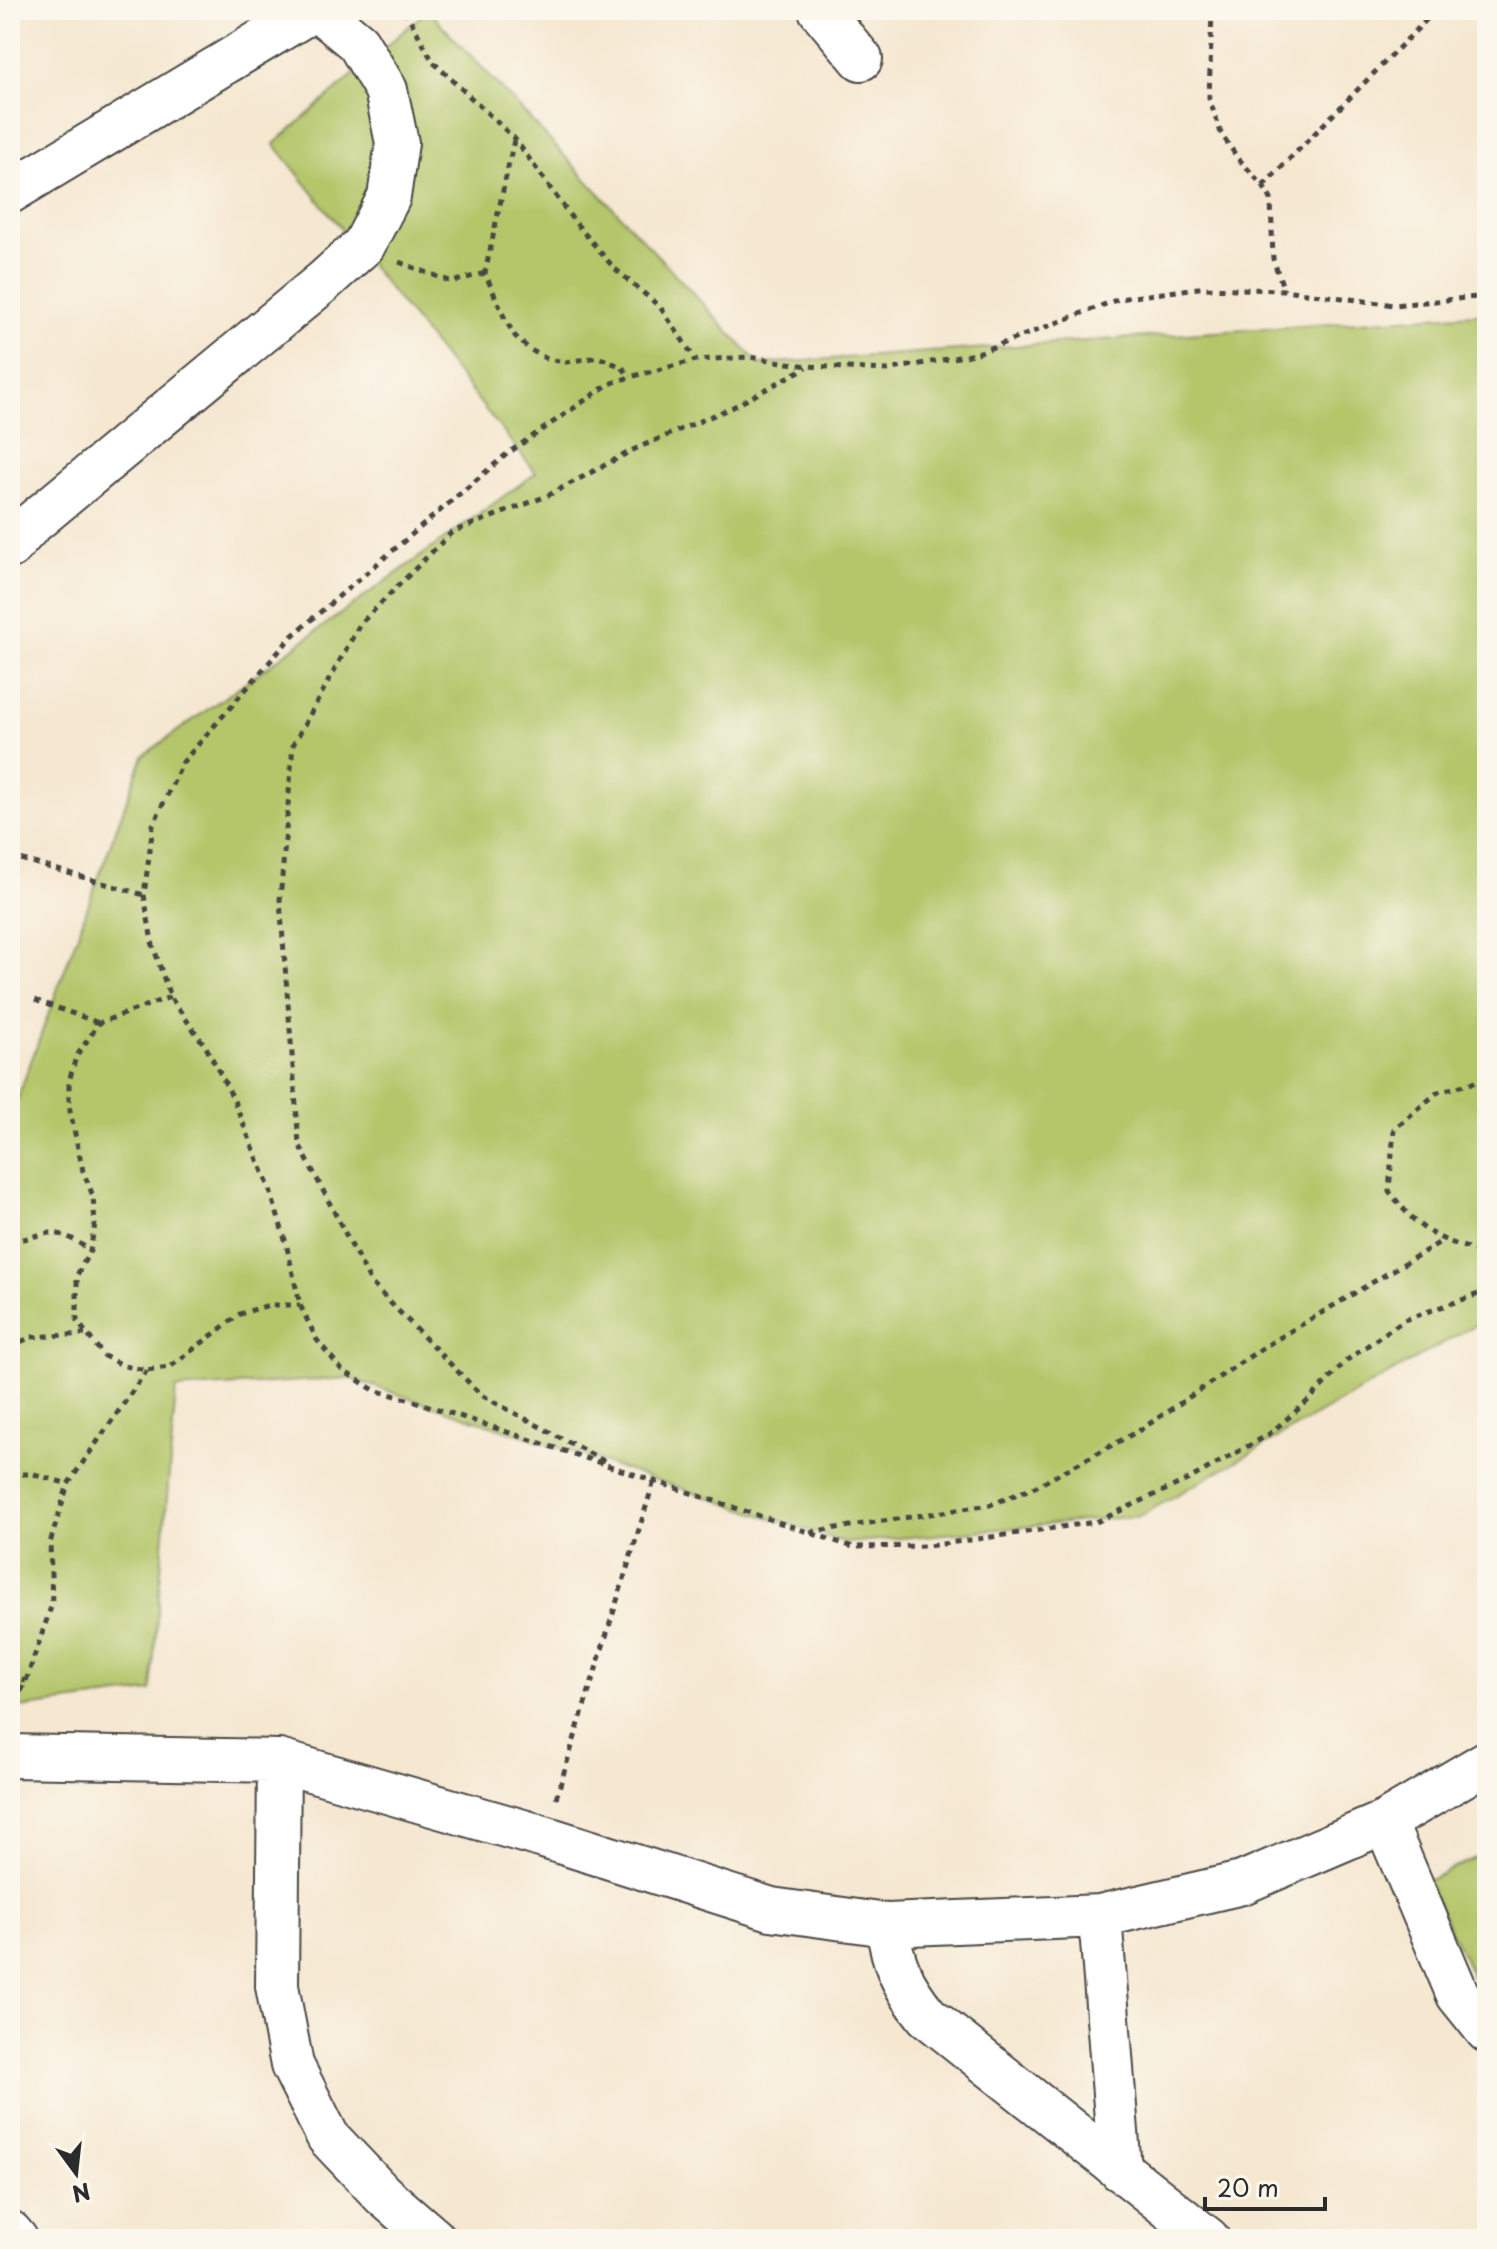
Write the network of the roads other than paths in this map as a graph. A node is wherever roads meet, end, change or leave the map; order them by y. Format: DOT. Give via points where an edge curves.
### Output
graph roads {
  1 [pos="315,10"];
  2 [pos="820,10"];
  3 [pos="861,59"];
  4 [pos="10,192"];
  5 [pos="10,547"];
  6 [pos="10,1756"];
  7 [pos="279,1761"];
  8 [pos="1487,1762"];
  9 [pos="1385,1822"];
  10 [pos="1100,1916"];
  11 [pos="887,1925"];
  12 [pos="1487,2031"];
  13 [pos="1120,2170"];
  14 [pos="10,2232"];
  15 [pos="16,2239"];
  16 [pos="434,2239"];
  17 [pos="1208,2239"];
  1 -- 4 [label="street"];
  1 -- 5 [label="street" via="358,43 386,90 397,143 389,197 364,245"];
  2 -- 3 [label="street"];
  6 -- 7 [label="street"];
  7 -- 11 [label="street" via="771,1909"];
  7 -- 16 [label="street" via="277,1986 292,2065 328,2137"];
  8 -- 9 [label="street"];
  9 -- 10 [label="street" via="1242,1883"];
  9 -- 12 [label="street" via="1458,1995"];
  10 -- 11 [label="street"];
  10 -- 13 [label="street"];
  11 -- 13 [label="street" via="905,1989 927,2016"];
  13 -- 17 [label="street"];
  14 -- 15 [label="street"];
}
